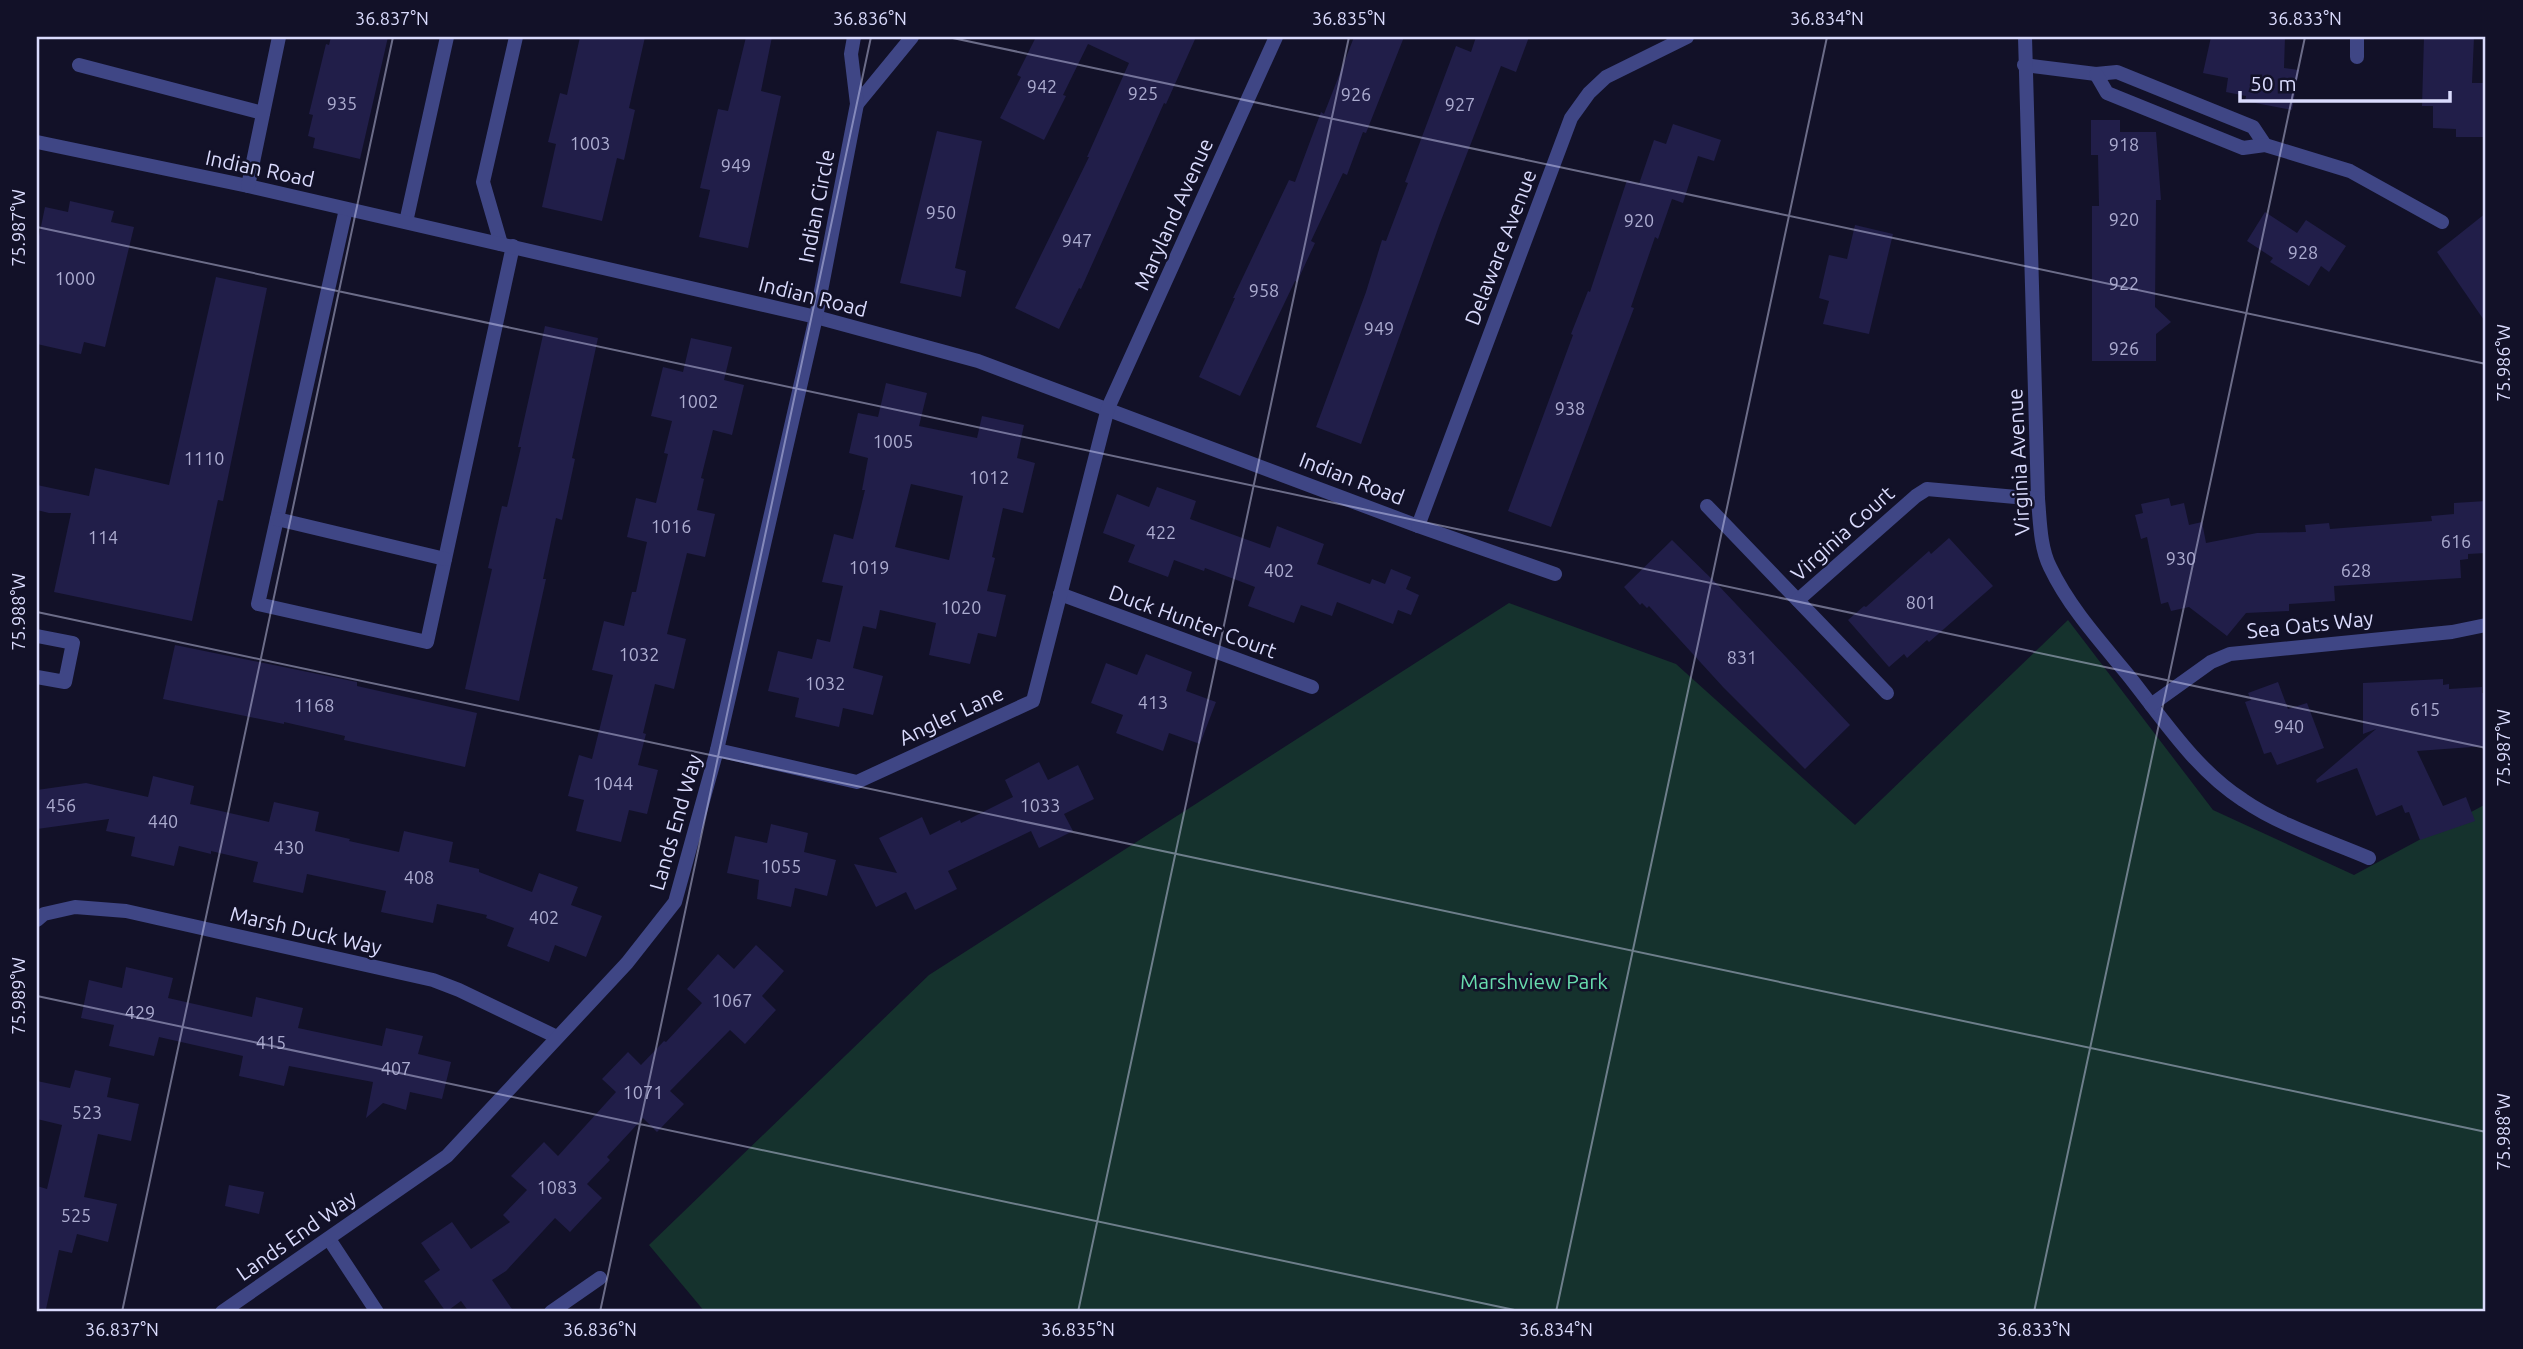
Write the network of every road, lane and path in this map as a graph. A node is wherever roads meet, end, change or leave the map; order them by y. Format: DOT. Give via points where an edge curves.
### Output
graph roads {
  1 [pos="279,37"];
  2 [pos="447,37"];
  3 [pos="516,37"];
  4 [pos="854,37"];
  5 [pos="912,37"];
  6 [pos="1276,37"];
  7 [pos="1687,37"];
  8 [pos="2025,37"];
  9 [pos="2357,37"];
  10 [pos="2357,57"];
  11 [pos="79,65"];
  12 [pos="2024,65"];
  13 [pos="2096,75"];
  14 [pos="857,104"];
  15 [pos="263,113"];
  16 [pos="37,142"];
  17 [pos="2265,145"];
  18 [pos="248,186"];
  19 [pos="346,209"];
  20 [pos="406,222"];
  21 [pos="2442,222"];
  22 [pos="507,245"];
  23 [pos="816,317"];
  24 [pos="1108,408"];
  25 [pos="2038,499"];
  26 [pos="1707,506"];
  27 [pos="277,519"];
  28 [pos="1418,526"];
  29 [pos="445,559"];
  30 [pos="1555,574"];
  31 [pos="1060,594"];
  32 [pos="1798,600"];
  33 [pos="2486,625"];
  34 [pos="37,636"];
  35 [pos="37,677"];
  36 [pos="1312,687"];
  37 [pos="1887,693"];
  38 [pos="2151,705"];
  39 [pos="717,750"];
  40 [pos="2369,858"];
  41 [pos="37,920"];
  42 [pos="557,1037"];
  43 [pos="328,1239"];
  44 [pos="600,1278"];
  45 [pos="222,1312"];
  46 [pos="377,1312"];
  47 [pos="551,1312"];
  1 -- 15 [label="street"];
  2 -- 20 [label="street"];
  3 -- 22 [label="street" via="483,182"];
  4 -- 14 [label="street, Indian Circle" via="850,54"];
  5 -- 14 [label="street, Indian Circle"];
  6 -- 24 [label="street, Maryland Avenue"];
  7 -- 28 [label="street, Delaware Avenue" via="1606,77 1571,118"];
  8 -- 12 [label="street, Virginia Avenue"];
  9 -- 10 [label="street"];
  11 -- 15 [label="street"];
  12 -- 13 [label="street"];
  12 -- 25 [label="street, Virginia Avenue"];
  13 -- 17 [label="street" via="2116,72 2253,127"];
  13 -- 17 [label="street" via="2107,93 2243,148"];
  14 -- 23 [label="street, Indian Circle"];
  15 -- 18 [label="street"];
  16 -- 18 [label="street, Indian Road"];
  17 -- 21 [label="street" via="2350,171"];
  18 -- 19 [label="street, Indian Road"];
  19 -- 20 [label="street, Indian Road"];
  19 -- 27 [label="street"];
  20 -- 22 [label="street, Indian Road"];
  22 -- 23 [label="street, Indian Road"];
  22 -- 29 [label="street"];
  23 -- 24 [label="street, Indian Road" via="978,361"];
  23 -- 39 [label="street, Lands End Way"];
  24 -- 28 [label="street, Indian Road"];
  24 -- 31 [label="street, Angler Lane"];
  25 -- 32 [label="street, Virginia Court" via="1927,489"];
  25 -- 38 [label="street, Virginia Avenue" via="2048,564"];
  26 -- 32 [label="street, Virginia Court"];
  27 -- 29 [label="street"];
  27 -- 29 [label="street" via="258,604 427,642"];
  28 -- 30 [label="street, Indian Road"];
  31 -- 36 [label="street, Duck Hunter Court"];
  31 -- 39 [label="street, Angler Lane" via="1033,701 857,782"];
  32 -- 37 [label="street, Virginia Court"];
  33 -- 38 [label="street, Sea Oats Way" via="2230,654 2211,662"];
  34 -- 35 [label="street" via="73,643 65,682"];
  38 -- 40 [label="street, Virginia Avenue" via="2194,758 2240,799"];
  39 -- 42 [label="street, Lands End Way" via="676,902 627,963"];
  41 -- 42 [label="street, Marsh Duck Way" via="75,907 158,918 433,980"];
  42 -- 43 [label="street, Lands End Way" via="447,1156"];
  43 -- 45 [label="street, Lands End Way"];
  43 -- 46 [label="street"];
  44 -- 47 [label="street"];
}
